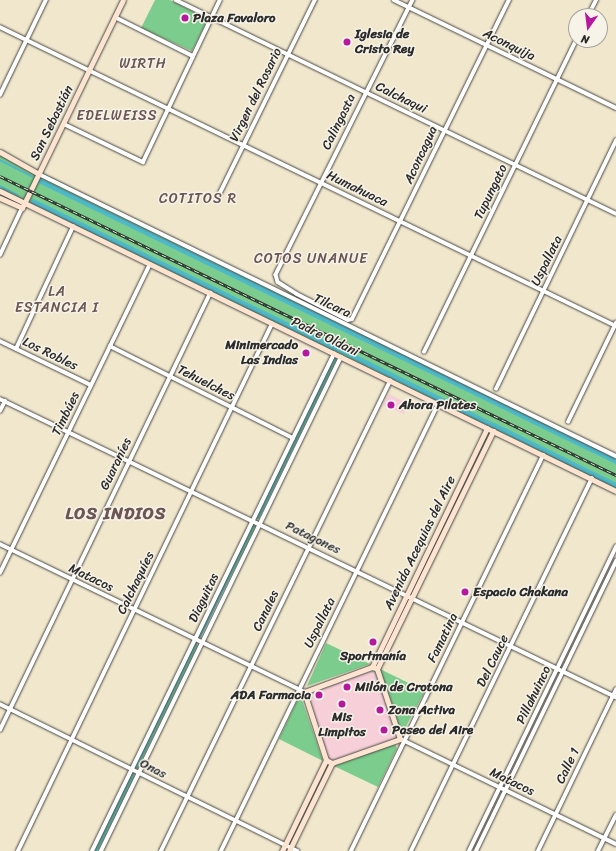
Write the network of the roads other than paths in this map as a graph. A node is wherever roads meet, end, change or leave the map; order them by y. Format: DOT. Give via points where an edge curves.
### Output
graph roads {
  1 [pos="46,0"];
  2 [pos="123,0"];
  3 [pos="176,0"];
  4 [pos="220,0"];
  5 [pos="315,0"];
  6 [pos="394,0"];
  7 [pos="413,0"];
  8 [pos="509,0"];
  9 [pos="409,7"];
  10 [pos="115,17"];
  11 [pos="212,17"];
  12 [pos="0,27"];
  13 [pos="27,40"];
  14 [pos="487,45"];
  15 [pos="572,48"];
  16 [pos="287,54"];
  17 [pos="193,56"];
  18 [pos="89,70"];
  19 [pos="557,79"];
  20 [pos="365,91"];
  21 [pos="0,95"];
  22 [pos="616,108"];
  23 [pos="168,109"];
  24 [pos="64,124"];
  25 [pos="443,130"];
  26 [pos="616,141"];
  27 [pos="243,145"];
  28 [pos="0,152"];
  29 [pos="515,166"];
  30 [pos="39,174"];
  31 [pos="321,183"];
  32 [pos="0,191"];
  33 [pos="0,198"];
  34 [pos="217,200"];
  35 [pos="588,200"];
  36 [pos="24,206"];
  37 [pos="616,214"];
  38 [pos="400,221"];
  39 [pos="73,227"];
  40 [pos="0,255"];
  41 [pos="471,256"];
  42 [pos="150,264"];
  43 [pos="276,275"];
  44 [pos="544,291"];
  45 [pos="210,293"];
  46 [pos="352,319"];
  47 [pos="272,324"];
  48 [pos="616,325"];
  49 [pos="0,341"];
  50 [pos="110,346"];
  51 [pos="16,349"];
  52 [pos="424,352"];
  53 [pos="334,354"];
  54 [pos="341,357"];
  55 [pos="170,376"];
  56 [pos="390,381"];
  57 [pos="91,385"];
  58 [pos="496,390"];
  59 [pos="0,399"];
  60 [pos="5,401"];
  61 [pos="438,404"];
  62 [pos="232,408"];
  63 [pos="0,411"];
  64 [pos="568,422"];
  65 [pos="487,428"];
  66 [pos="493,431"];
  67 [pos="68,432"];
  68 [pos="293,438"];
  69 [pos="543,455"];
  70 [pos="616,456"];
  71 [pos="129,461"];
  72 [pos="592,479"];
  73 [pos="192,491"];
  74 [pos="616,491"];
  75 [pos="253,520"];
  76 [pos="260,523"];
  77 [pos="0,544"];
  78 [pos="309,547"];
  79 [pos="616,547"];
  80 [pos="12,549"];
  81 [pos="616,561"];
  82 [pos="357,570"];
  83 [pos="0,573"];
  84 [pos="72,579"];
  85 [pos="407,595"];
  86 [pos="412,598"];
  87 [pos="134,610"];
  88 [pos="462,622"];
  89 [pos="195,640"];
  90 [pos="202,644"];
  91 [pos="511,646"];
  92 [pos="250,666"];
  93 [pos="372,667"];
  94 [pos="377,669"];
  95 [pos="558,669"];
  96 [pos="563,671"];
  97 [pos="616,690"];
  98 [pos="302,691"];
  99 [pos="615,696"];
  100 [pos="0,704"];
  101 [pos="10,709"];
  102 [pos="0,730"];
  103 [pos="72,739"];
  104 [pos="402,740"];
  105 [pos="326,760"];
  106 [pos="332,763"];
  107 [pos="453,765"];
  108 [pos="132,769"];
  109 [pos="139,773"];
  110 [pos="499,787"];
  111 [pos="505,790"];
  112 [pos="187,797"];
  113 [pos="556,814"];
  114 [pos="616,815"];
  115 [pos="236,820"];
  116 [pos="605,838"];
  117 [pos="616,844"];
  118 [pos="288,848"];
  119 [pos="18,851"];
  120 [pos="92,851"];
  121 [pos="101,851"];
  122 [pos="161,851"];
  123 [pos="221,851"];
  124 [pos="282,851"];
  125 [pos="298,851"];
  126 [pos="351,851"];
  127 [pos="411,851"];
  128 [pos="469,851"];
  129 [pos="476,851"];
  130 [pos="538,851"];
  131 [pos="598,851"];
  1 -- 13 [label="street"];
  2 -- 10 [label="street, San Sebastián"];
  3 -- 11 [label="street, Calchaqui"];
  4 -- 11 [label="street"];
  5 -- 16 [label="street, Virgen del Rosario"];
  6 -- 9 [label="street, Aconquija"];
  7 -- 9 [label="street, Calingasta"];
  8 -- 14 [label="street, Aconcagua"];
  9 -- 14 [label="street, Aconquija"];
  9 -- 20 [label="street, Calingasta"];
  10 -- 17 [label="street"];
  10 -- 18 [label="street, San Sebastián"];
  11 -- 16 [label="street, Calchaqui"];
  11 -- 17 [label="street"];
  12 -- 13 [label="street, Humahuaca"];
  13 -- 18 [label="street, Humahuaca"];
  13 -- 21 [label="street"];
  14 -- 19 [label="street, Aconquija"];
  14 -- 25 [label="street, Aconcagua"];
  15 -- 19 [label="street, Tupungato"];
  16 -- 20 [label="street, Calchaqui"];
  16 -- 27 [label="street, Virgen del Rosario"];
  17 -- 23 [label="street"];
  18 -- 23 [label="street, Humahuaca"];
  18 -- 24 [label="street, San Sebastián"];
  19 -- 22 [label="street, Aconquija"];
  19 -- 29 [label="street, Tupungato"];
  20 -- 25 [label="street, Calchaqui"];
  20 -- 31 [label="street, Calingasta"];
  23 -- 24 [label="street" via="143,162"];
  23 -- 27 [label="street, Humahuaca"];
  24 -- 30 [label="street, San Sebastián"];
  25 -- 29 [label="street, Calchaqui"];
  25 -- 38 [label="street, Aconcagua"];
  26 -- 35 [label="street, Uspallata"];
  27 -- 31 [label="street, Humahuaca"];
  27 -- 34 [label="street, Virgen del Rosario"];
  28 -- 30 [label="street"];
  29 -- 35 [label="street, Calchaqui"];
  29 -- 41 [label="street, Tupungato"];
  30 -- 36 [label="street, San Sebastián"];
  30 -- 70 [label="street, Tilcara"];
  31 -- 38 [label="street, Humahuaca"];
  31 -- 43 [label="street, Calingasta"];
  32 -- 36 [label="street"];
  33 -- 36 [label="street"];
  35 -- 37 [label="street, Calchaqui"];
  35 -- 44 [label="street, Uspallata"];
  36 -- 39 [label="street, Padre Oldani"];
  36 -- 40 [label="street, San Sebastián"];
  38 -- 41 [label="street, Humahuaca"];
  38 -- 46 [label="street, Aconcagua"];
  39 -- 42 [label="street, Padre Oldani"];
  39 -- 51 [label="street"];
  41 -- 44 [label="street, Humahuaca"];
  41 -- 52 [label="street, Tupungato"];
  42 -- 45 [label="street, Padre Oldani"];
  42 -- 50 [label="street, Timbúes"];
  43 -- 46 [label="street, Tilcara" via="278,282 297,294 344,319"];
  44 -- 48 [label="street, Humahuaca"];
  44 -- 58 [label="street, Uspallata"];
  45 -- 47 [label="street, Padre Oldani"];
  45 -- 55 [label="street, Guaraníes"];
  47 -- 53 [label="street, Padre Oldani"];
  47 -- 62 [label="street, Calchaquíes"];
  48 -- 64 [label="street"];
  49 -- 51 [label="street, Los Robles"];
  50 -- 55 [label="street, Tehuelches"];
  50 -- 57 [label="street, Timbúes"];
  51 -- 57 [label="street, Los Robles"];
  53 -- 54 [label="street, Padre Oldani"];
  53 -- 68 [label="street, Diaguitas"];
  54 -- 56 [label="street, Padre Oldani"];
  54 -- 76 [label="street, Diaguitas"];
  55 -- 62 [label="street, Tehuelches"];
  55 -- 71 [label="street, Guaraníes"];
  56 -- 61 [label="street, Padre Oldani"];
  56 -- 78 [label="street, Canales"];
  57 -- 67 [label="street, Timbúes"];
  59 -- 60 [label="street, Patagones"];
  60 -- 63 [label="street"];
  60 -- 67 [label="street, Patagones"];
  61 -- 65 [label="street, Padre Oldani"];
  61 -- 82 [label="street, Uspallata"];
  62 -- 68 [label="street, Tehuelches"];
  62 -- 73 [label="street, Calchaquíes"];
  65 -- 66 [label="street, Padre Oldani"];
  65 -- 85 [label="street, Avenida Acequias del Aire"];
  66 -- 69 [label="street, Padre Oldani"];
  66 -- 86 [label="street, Avenida Acequias del Aire"];
  67 -- 71 [label="street, Patagones"];
  67 -- 80 [label="street, Timbúes"];
  68 -- 75 [label="street, Diaguitas"];
  69 -- 72 [label="street, Padre Oldani"];
  69 -- 88 [label="street, Famatina"];
  71 -- 73 [label="street, Patagones"];
  71 -- 84 [label="street, Guaraníes"];
  72 -- 74 [label="street, Padre Oldani"];
  72 -- 91 [label="street, Del Cauce"];
  73 -- 75 [label="street, Patagones"];
  73 -- 87 [label="street, Calchaquíes"];
  75 -- 76 [label="street, Patagones"];
  75 -- 89 [label="street, Diaguitas"];
  76 -- 78 [label="street, Patagones"];
  76 -- 90 [label="street, Diaguitas"];
  77 -- 80 [label="street, Matacos"];
  78 -- 82 [label="street, Patagones"];
  78 -- 92 [label="street, Canales"];
  79 -- 95 [label="street, Pillahuinco"];
  80 -- 83 [label="street, Timbúes"];
  80 -- 84 [label="street, Matacos"];
  81 -- 96 [label="street, Pillahuinco"];
  82 -- 85 [label="street, Patagones"];
  82 -- 98 [label="street, Uspallata"];
  84 -- 87 [label="street, Matacos"];
  84 -- 101 [label="street, Guaraníes"];
  85 -- 86 [label="street, Patagones"];
  85 -- 93 [label="street, Avenida Acequias del Aire"];
  86 -- 88 [label="street, Patagones"];
  86 -- 94 [label="street, Avenida Acequias del Aire"];
  87 -- 89 [label="street, Matacos"];
  87 -- 103 [label="street, Calchaquíes"];
  88 -- 91 [label="street, Patagones"];
  88 -- 104 [label="street, Famatina"];
  89 -- 90 [label="street, Matacos"];
  89 -- 108 [label="street, Diaguitas"];
  90 -- 92 [label="street, Matacos"];
  90 -- 109 [label="street, Diaguitas"];
  91 -- 95 [label="street, Patagones"];
  91 -- 107 [label="street, Del Cauce"];
  92 -- 98 [label="street, Matacos"];
  92 -- 112 [label="street, Canales"];
  93 -- 94 [label="street"];
  93 -- 98 [label="street"];
  94 -- 104 [label="street"];
  95 -- 96 [label="street, Patagones"];
  95 -- 110 [label="street, Pillahuinco"];
  96 -- 99 [label="street, Patagones"];
  96 -- 111 [label="street, Pillahuinco"];
  97 -- 99 [label="street, Calle 1"];
  98 -- 105 [label="street"];
  98 -- 115 [label="street, Uspallata"];
  99 -- 113 [label="street, Calle 1"];
  100 -- 101 [label="street, Onas"];
  101 -- 102 [label="street, Guaraníes"];
  101 -- 103 [label="street, Onas"];
  103 -- 108 [label="street, Onas"];
  103 -- 119 [label="street, Calchaquíes"];
  104 -- 106 [label="street"];
  104 -- 107 [label="street, Matacos"];
  104 -- 126 [label="street, Famatina"];
  105 -- 106 [label="street"];
  105 -- 118 [label="street"];
  106 -- 118 [label="street"];
  107 -- 110 [label="street, Matacos"];
  107 -- 127 [label="street, Del Cauce"];
  108 -- 109 [label="street, Onas"];
  108 -- 120 [label="street, Diaguitas"];
  109 -- 112 [label="street, Onas"];
  109 -- 121 [label="street, Diaguitas"];
  110 -- 111 [label="street, Matacos"];
  110 -- 128 [label="street, Pillahuinco"];
  111 -- 113 [label="street, Matacos"];
  111 -- 129 [label="street, Pillahuinco"];
  112 -- 115 [label="street, Onas"];
  112 -- 122 [label="street, Canales"];
  113 -- 116 [label="street, Matacos"];
  113 -- 130 [label="street, Calle 1"];
  114 -- 116 [label="street"];
  115 -- 118 [label="street, Onas"];
  115 -- 123 [label="street, Uspallata"];
  116 -- 117 [label="street, Matacos"];
  116 -- 131 [label="street"];
  118 -- 124 [label="street"];
  118 -- 125 [label="street, Onas"];
}
